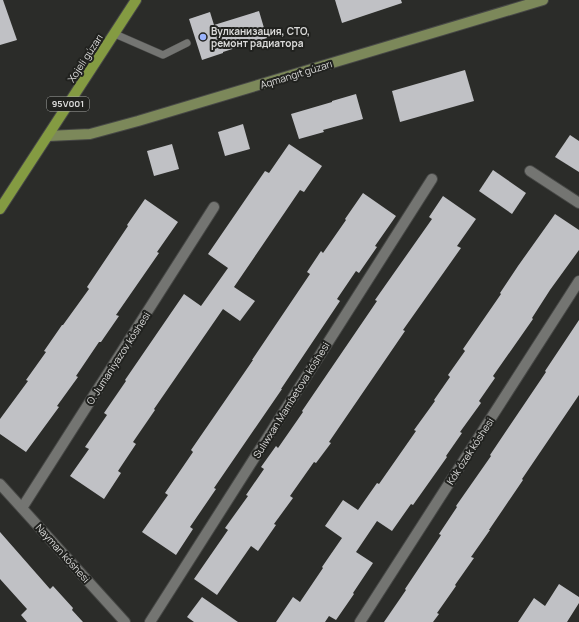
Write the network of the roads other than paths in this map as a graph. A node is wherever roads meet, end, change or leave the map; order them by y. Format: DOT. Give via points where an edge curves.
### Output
graph roads {
  1 [pos="136,0"];
  2 [pos="543,0"];
  3 [pos="115,34"];
  4 [pos="187,43"];
  5 [pos="48,136"];
  6 [pos="530,171"];
  7 [pos="432,179"];
  8 [pos="579,203"];
  9 [pos="214,207"];
  10 [pos="0,209"];
  11 [pos="579,281"];
  12 [pos="0,484"];
  13 [pos="22,508"];
  14 [pos="125,622"];
  15 [pos="150,622"];
  16 [pos="360,622"];
  1 -- 3 [label="main road, Xojeli gúzarı / 95V001"];
  2 -- 5 [label="street, Aqmangıt gúzarı" via="138,121 90,134"];
  3 -- 4 [label="lane" via="163,55"];
  3 -- 5 [label="main road, Xojeli gúzarı / 95V001"];
  5 -- 10 [label="main road, Xojeli gúzarı / 95V001"];
  6 -- 8 [label="street"];
  7 -- 15 [label="street, Sulıwxan Mambetova kóshesi"];
  9 -- 13 [label="street, O. Jumaniyazov kóshesi"];
  11 -- 16 [label="street, Kók ózek kóshesi"];
  12 -- 13 [label="street, Nayman kóshesi"];
  13 -- 14 [label="street, Nayman kóshesi"];
}
